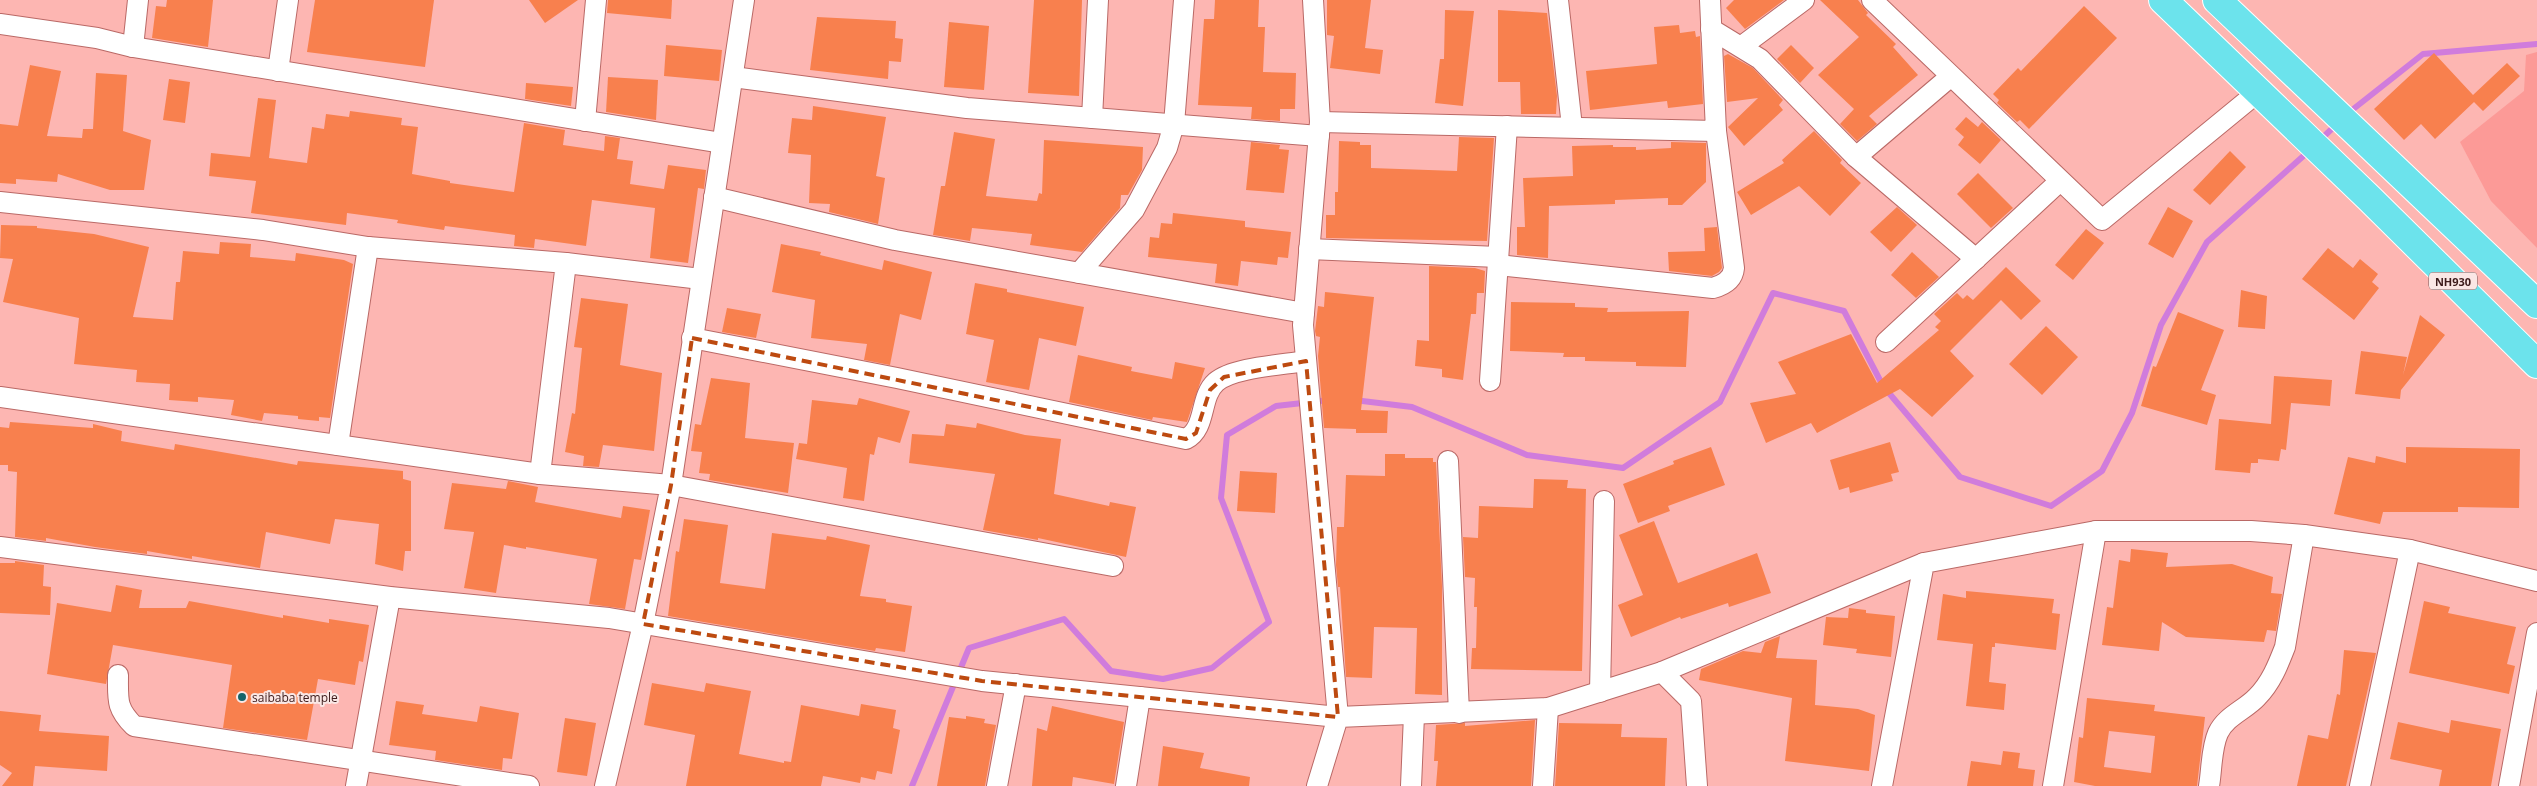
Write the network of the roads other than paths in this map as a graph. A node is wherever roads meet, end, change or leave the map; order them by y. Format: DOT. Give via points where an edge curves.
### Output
graph roads {
  1 [pos="138,0"];
  2 [pos="288,0"];
  3 [pos="596,0"];
  4 [pos="744,0"];
  5 [pos="1098,0"];
  6 [pos="1184,0"];
  7 [pos="1313,0"];
  8 [pos="1558,0"];
  9 [pos="1710,0"];
  10 [pos="1804,0"];
  11 [pos="1872,0"];
  12 [pos="2163,0"];
  13 [pos="2217,0"];
  14 [pos="0,24"];
  15 [pos="1711,29"];
  16 [pos="1742,46"];
  17 [pos="133,47"];
  18 [pos="278,71"];
  19 [pos="733,77"];
  20 [pos="1950,77"];
  21 [pos="2258,92"];
  22 [pos="1092,118"];
  23 [pos="585,121"];
  24 [pos="1174,124"];
  25 [pos="1507,126"];
  26 [pos="1572,127"];
  27 [pos="1320,129"];
  28 [pos="1716,131"];
  29 [pos="722,143"];
  30 [pos="1856,157"];
  31 [pos="2060,181"];
  32 [pos="714,198"];
  33 [pos="0,202"];
  34 [pos="368,247"];
  35 [pos="1309,249"];
  36 [pos="1976,259"];
  37 [pos="1498,261"];
  38 [pos="566,263"];
  39 [pos="1078,273"];
  40 [pos="701,279"];
  41 [pos="2537,304"];
  42 [pos="1304,313"];
  43 [pos="692,338"];
  44 [pos="1886,342"];
  45 [pos="2537,364"];
  46 [pos="1307,370"];
  47 [pos="1490,381"];
  48 [pos="0,397"];
  49 [pos="338,445"];
  50 [pos="1448,461"];
  51 [pos="540,474"];
  52 [pos="672,485"];
  53 [pos="1604,500"];
  54 [pos="2096,531"];
  55 [pos="2304,535"];
  56 [pos="0,547"];
  57 [pos="2410,550"];
  58 [pos="1924,563"];
  59 [pos="1113,566"];
  60 [pos="2537,581"];
  61 [pos="390,597"];
  62 [pos="643,624"];
  63 [pos="2537,633"];
  64 [pos="1662,672"];
  65 [pos="118,675"];
  66 [pos="1016,684"];
  67 [pos="1600,692"];
  68 [pos="1140,697"];
  69 [pos="1548,708"];
  70 [pos="1459,712"];
  71 [pos="1414,715"];
  72 [pos="1338,717"];
  73 [pos="361,761"];
  74 [pos="356,786"];
  75 [pos="529,786"];
  76 [pos="605,786"];
  77 [pos="997,786"];
  78 [pos="1126,786"];
  79 [pos="1316,786"];
  80 [pos="1411,786"];
  81 [pos="1543,786"];
  82 [pos="1697,786"];
  83 [pos="1882,786"];
  84 [pos="2053,786"];
  85 [pos="2210,786"];
  86 [pos="2360,786"];
  87 [pos="2509,786"];
  1 -- 17 [label="street"];
  2 -- 18 [label="street"];
  3 -- 23 [label="street"];
  4 -- 19 [label="street"];
  5 -- 22 [label="street"];
  6 -- 24 [label="street"];
  7 -- 27 [label="street"];
  8 -- 26 [label="street"];
  9 -- 15 [label="street"];
  10 -- 16 [label="street"];
  11 -- 20 [label="street"];
  12 -- 21 [label="highway, NH930"];
  13 -- 41 [label="highway, NH930"];
  14 -- 17 [label="street" via="97,38"];
  15 -- 16 [label="street"];
  15 -- 28 [label="street"];
  16 -- 30 [label="street" via="1760,60"];
  17 -- 18 [label="street"];
  18 -- 23 [label="street"];
  19 -- 22 [label="street" via="967,108"];
  19 -- 29 [label="street"];
  20 -- 30 [label="street"];
  20 -- 31 [label="street"];
  21 -- 31 [label="street" via="2102,220"];
  21 -- 45 [label="highway, NH930"];
  22 -- 24 [label="street"];
  23 -- 29 [label="street"];
  24 -- 27 [label="street"];
  24 -- 39 [label="street" via="1167,148 1134,210"];
  25 -- 26 [label="street"];
  25 -- 27 [label="street"];
  25 -- 37 [label="street"];
  26 -- 28 [label="street"];
  27 -- 35 [label="street"];
  28 -- 37 [label="street" via="1734,268 1732,277 1721,286 1713,288"];
  29 -- 32 [label="street"];
  30 -- 36 [label="street"];
  31 -- 36 [label="street"];
  32 -- 39 [label="street" via="895,240"];
  32 -- 40 [label="street"];
  33 -- 34 [label="street" via="263,230"];
  34 -- 38 [label="street"];
  34 -- 49 [label="street"];
  35 -- 37 [label="street"];
  35 -- 42 [label="street"];
  36 -- 44 [label="street"];
  37 -- 47 [label="street"];
  38 -- 40 [label="street"];
  38 -- 51 [label="street"];
  39 -- 42 [label="street"];
  40 -- 43 [label="street"];
  42 -- 46 [label="street"];
  43 -- 46 [label="street" via="1186,440 1196,433 1210,390 1224,377 1237,373"];
  43 -- 52 [label="street"];
  46 -- 72 [label="street"];
  48 -- 49 [label="street"];
  49 -- 51 [label="street"];
  50 -- 70 [label="street"];
  51 -- 52 [label="street"];
  52 -- 59 [label="street"];
  52 -- 62 [label="street"];
  53 -- 67 [label="street"];
  54 -- 55 [label="street" via="2251,531"];
  54 -- 58 [label="street"];
  54 -- 84 [label="street"];
  55 -- 57 [label="street"];
  55 -- 85 [label="street" via="2285,647 2270,681 2257,697 2227,720 2218,733"];
  56 -- 61 [label="street"];
  57 -- 60 [label="street"];
  57 -- 86 [label="street"];
  58 -- 64 [label="street"];
  58 -- 83 [label="street"];
  61 -- 62 [label="street"];
  61 -- 73 [label="street"];
  62 -- 66 [label="street"];
  62 -- 76 [label="street"];
  63 -- 87 [label="street"];
  64 -- 67 [label="street"];
  64 -- 82 [label="street" via="1691,701"];
  65 -- 73 [label="street" via="122,714 134,726"];
  66 -- 68 [label="street"];
  66 -- 77 [label="street"];
  67 -- 69 [label="street"];
  68 -- 72 [label="street"];
  68 -- 78 [label="street"];
  69 -- 70 [label="street"];
  69 -- 81 [label="street"];
  70 -- 71 [label="street"];
  71 -- 72 [label="street"];
  71 -- 80 [label="street"];
  72 -- 79 [label="street"];
  73 -- 74 [label="street"];
  73 -- 75 [label="street"];
}
